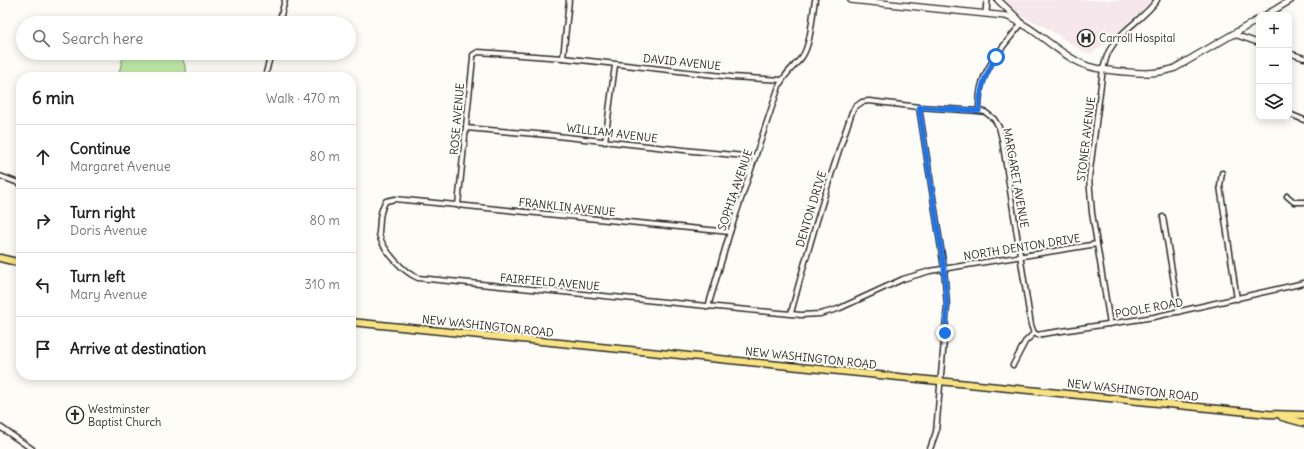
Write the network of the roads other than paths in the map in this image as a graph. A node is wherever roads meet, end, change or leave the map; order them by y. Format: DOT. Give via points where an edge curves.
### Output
graph roads {
  1 [pos="285,0"];
  2 [pos="569,0"];
  3 [pos="815,0"];
  4 [pos="851,0"];
  5 [pos="987,0"];
  6 [pos="998,0"];
  7 [pos="1157,0"];
  8 [pos="1291,0"];
  9 [pos="1271,12"];
  10 [pos="986,13"];
  11 [pos="281,16"];
  12 [pos="1256,21"];
  13 [pos="1022,23"];
  14 [pos="1233,34"];
  15 [pos="1256,42"];
  16 [pos="493,52"];
  17 [pos="1292,54"];
  18 [pos="563,58"];
  19 [pos="1304,58"];
  20 [pos="269,60"];
  21 [pos="615,65"];
  22 [pos="1103,69"];
  23 [pos="265,72"];
  24 [pos="782,80"];
  25 [pos="919,107"];
  26 [pos="979,111"];
  27 [pos="1292,115"];
  28 [pos="1304,120"];
  29 [pos="466,128"];
  30 [pos="605,142"];
  31 [pos="755,157"];
  32 [pos="1222,173"];
  33 [pos="0,176"];
  34 [pos="16,182"];
  35 [pos="1287,196"];
  36 [pos="402,200"];
  37 [pos="1304,202"];
  38 [pos="458,205"];
  39 [pos="1163,217"];
  40 [pos="730,232"];
  41 [pos="1097,244"];
  42 [pos="1021,256"];
  43 [pos="0,258"];
  44 [pos="16,262"];
  45 [pos="944,268"];
  46 [pos="1304,283"];
  47 [pos="1237,299"];
  48 [pos="708,307"];
  49 [pos="1179,312"];
  50 [pos="790,313"];
  51 [pos="356,323"];
  52 [pos="1110,324"];
  53 [pos="1034,333"];
  54 [pos="1014,364"];
  55 [pos="940,381"];
  56 [pos="1268,414"];
  57 [pos="1304,415"];
  58 [pos="1304,423"];
  59 [pos="0,427"];
  60 [pos="32,449"];
  61 [pos="930,449"];
  1 -- 11 [label="street"];
  2 -- 18 [label="street"];
  3 -- 24 [label="street" via="806,50"];
  4 -- 10 [label="main road"];
  5 -- 10 [label="street"];
  6 -- 13 [label="main road"];
  7 -- 22 [label="street, STONER AVENUE" via="1111,48"];
  8 -- 9 [label="main road"];
  10 -- 13 [label="main road" via="1006,16"];
  12 -- 14 [label="main road"];
  13 -- 22 [label="main road" via="1077,61"];
  13 -- 26 [label="street" via="985,75"];
  14 -- 15 [label="street"];
  14 -- 22 [label="main road" via="1167,71 1141,73"];
  16 -- 18 [label="street, DAVID AVENUE"];
  16 -- 29 [label="street, ROSE AVENUE" via="478,52 474,55 469,82"];
  17 -- 19 [label="street"];
  18 -- 21 [label="street, DAVID AVENUE"];
  20 -- 23 [label="street"];
  21 -- 24 [label="street, DAVID AVENUE"];
  21 -- 30 [label="street"];
  22 -- 41 [label="street, STONER AVENUE" via="1089,178"];
  24 -- 31 [label="street, SOPHIA AVENUE"];
  25 -- 26 [label="street"];
  25 -- 45 [label="street"];
  25 -- 50 [label="street, DENTON DRIVE" via="869,101 855,107 836,158"];
  26 -- 42 [label="street, MARGARET AVENUE" via="994,119 1000,131"];
  27 -- 28 [label="street"];
  29 -- 30 [label="street, WILLIAM AVENUE"];
  29 -- 38 [label="street, ROSE AVENUE"];
  30 -- 31 [label="street, WILLIAM AVENUE"];
  31 -- 40 [label="street, SOPHIA AVENUE"];
  32 -- 47 [label="street" via="1220,186"];
  33 -- 34 [label="street"];
  35 -- 37 [label="street" via="1294,202"];
  36 -- 38 [label="street, FRANKLIN AVENUE"];
  36 -- 48 [label="street, FAIRFIELD AVENUE" via="389,199 384,204 381,211 380,235 392,256 408,273 418,278"];
  38 -- 40 [label="street, FRANKLIN AVENUE"];
  39 -- 49 [label="street"];
  40 -- 48 [label="street, SOPHIA AVENUE"];
  41 -- 42 [label="street, NORTH DENTON DRIVE"];
  41 -- 52 [label="street, STONER AVENUE"];
  42 -- 45 [label="street, NORTH DENTON DRIVE"];
  42 -- 53 [label="street, MARGARET AVENUE"];
  43 -- 44 [label="main road"];
  45 -- 50 [label="street, NORTH DENTON DRIVE" via="903,279 830,312 810,315"];
  45 -- 55 [label="street" via="947,306"];
  46 -- 47 [label="street, POOLE ROAD"];
  47 -- 49 [label="street, POOLE ROAD"];
  48 -- 50 [label="street, FAIRFIELD AVENUE"];
  49 -- 52 [label="street, POOLE ROAD"];
  51 -- 55 [label="main road, NEW WASHINGTON ROAD"];
  52 -- 53 [label="street, POOLE ROAD" via="1038,335"];
  53 -- 54 [label="street" via="1025,342"];
  55 -- 56 [label="main road, NEW WASHINGTON ROAD"];
  55 -- 61 [label="street" via="935,436"];
  56 -- 57 [label="main road, NEW WASHINGTON ROAD"];
  56 -- 58 [label="main road, NEW WASHINGTON ROAD"];
  59 -- 60 [label="street"];
}
